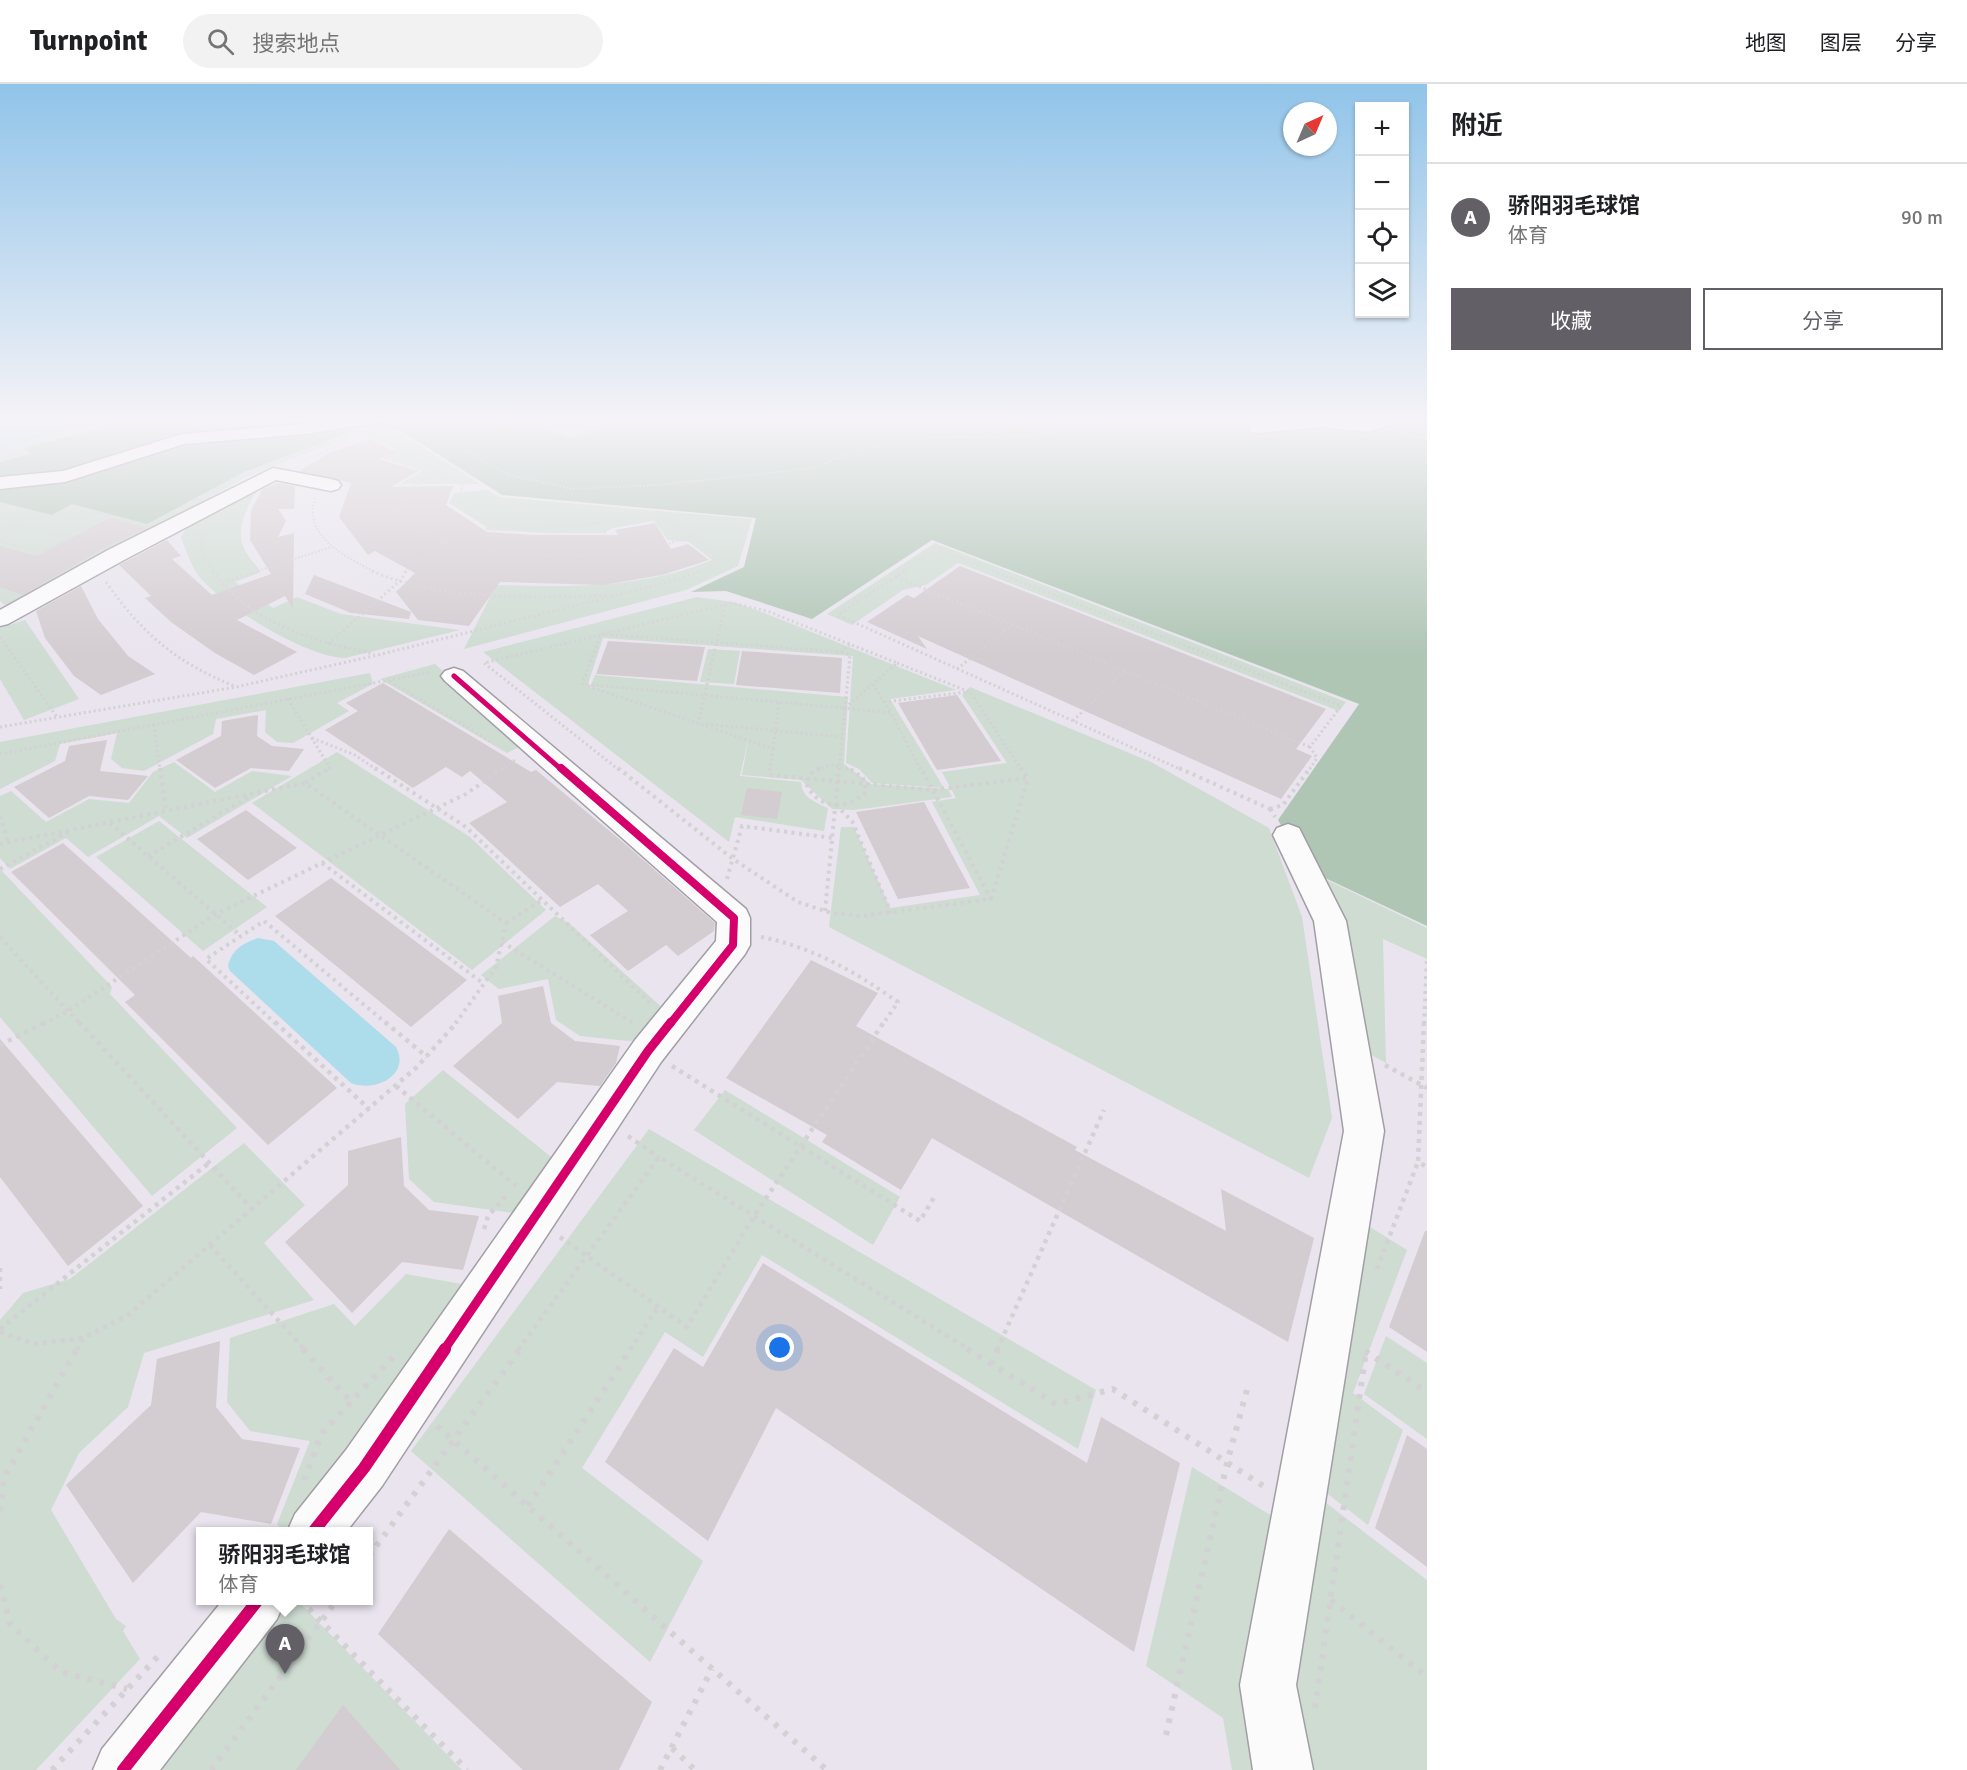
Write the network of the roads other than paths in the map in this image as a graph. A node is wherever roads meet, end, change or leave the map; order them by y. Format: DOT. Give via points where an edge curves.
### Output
graph roads {
  1 [pos="230,497"];
  2 [pos="0,619"];
  3 [pos="454,676"];
  4 [pos="1279,822"];
  5 [pos="317,1527"];
  6 [pos="254,1605"];
  7 [pos="123,1770"];
  8 [pos="1284,1770"];
  1 -- 2 [label="street"];
  3 -- 5 [label="street" via="734,918 733,945 671,1023 640,1042 602,1119 364,1468"];
  4 -- 8 [label="street" via="1330,921 1364,1131 1268,1685"];
  6 -- 7 [label="street"];
}
